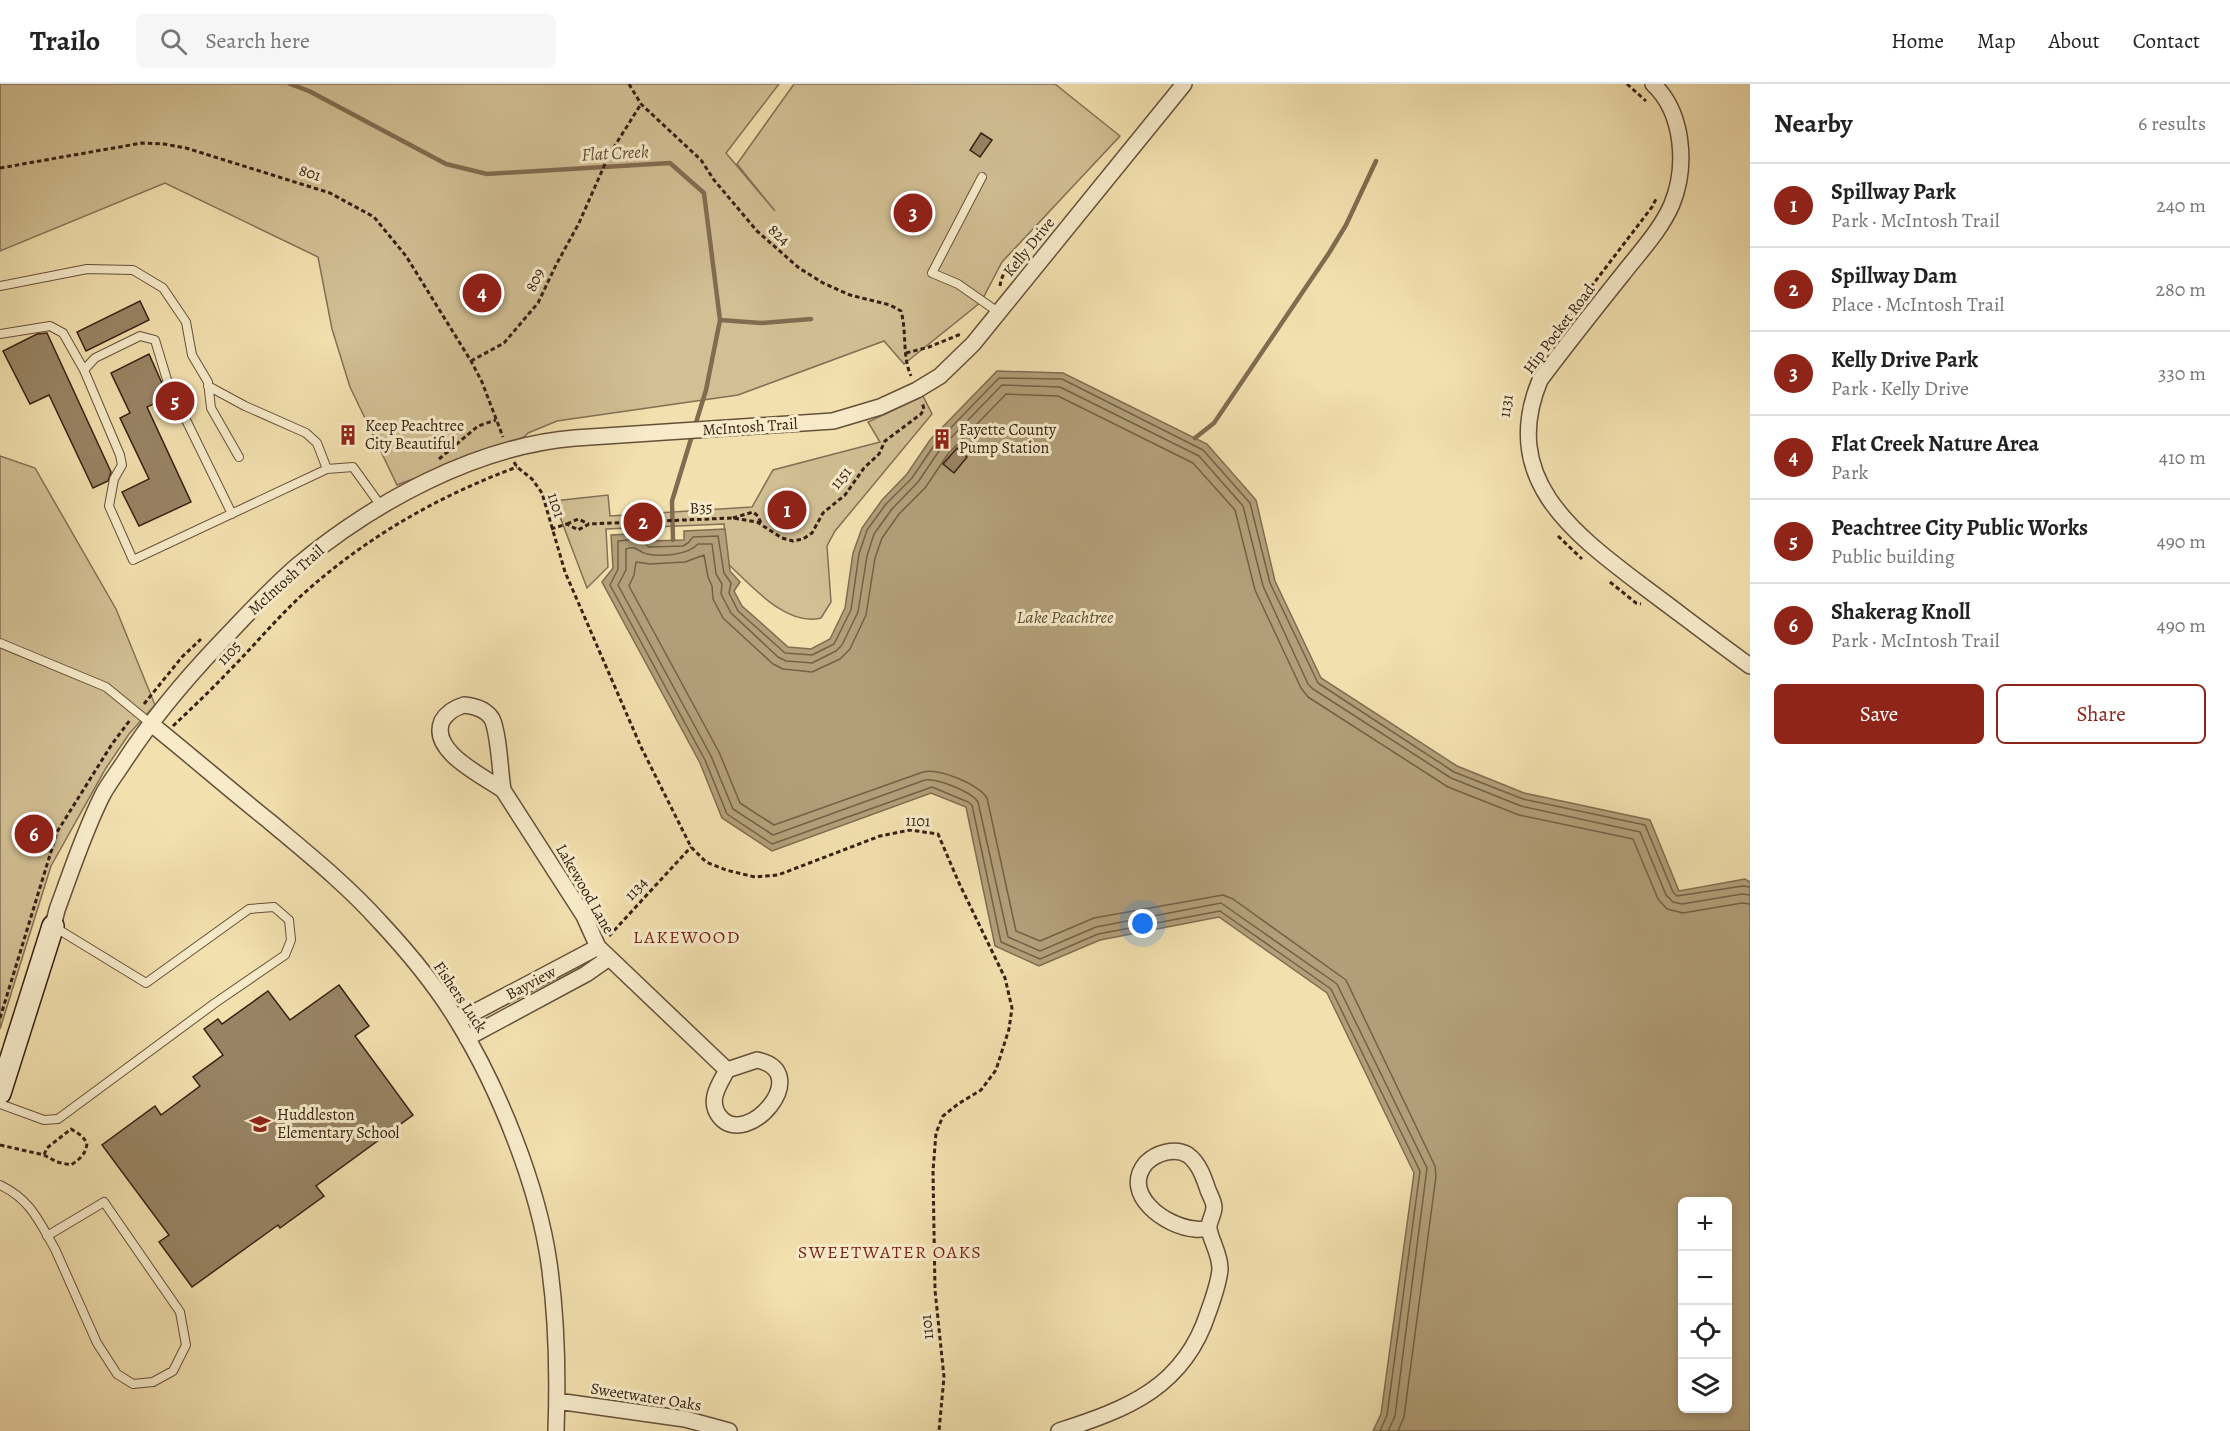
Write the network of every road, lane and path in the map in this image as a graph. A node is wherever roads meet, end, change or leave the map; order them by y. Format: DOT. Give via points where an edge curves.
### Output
graph roads {
  1 [pos="629,84"];
  2 [pos="1184,84"];
  3 [pos="1627,84"];
  4 [pos="1653,84"];
  5 [pos="641,104"];
  6 [pos="1649,105"];
  7 [pos="0,168"];
  8 [pos="982,177"];
  9 [pos="1660,192"];
  10 [pos="0,286"];
  11 [pos="999,312"];
  12 [pos="1567,318"];
  13 [pos="0,334"];
  14 [pos="471,361"];
  15 [pos="84,370"];
  16 [pos="911,376"];
  17 [pos="208,386"];
  18 [pos="922,399"];
  19 [pos="880,407"];
  20 [pos="496,420"];
  21 [pos="239,457"];
  22 [pos="517,467"];
  23 [pos="327,469"];
  24 [pos="381,506"];
  25 [pos="232,514"];
  26 [pos="733,518"];
  27 [pos="723,519"];
  28 [pos="567,524"];
  29 [pos="589,524"];
  30 [pos="762,525"];
  31 [pos="551,529"];
  32 [pos="1555,532"];
  33 [pos="1590,565"];
  34 [pos="1606,578"];
  35 [pos="1646,605"];
  36 [pos="0,644"];
  37 [pos="1750,666"];
  38 [pos="150,723"];
  39 [pos="164,734"];
  40 [pos="503,790"];
  41 [pos="691,847"];
  42 [pos="34,901"];
  43 [pos="55,918"];
  44 [pos="604,953"];
  45 [pos="458,1021"];
  46 [pos="467,1038"];
  47 [pos="727,1070"];
  48 [pos="0,1093"];
  49 [pos="0,1104"];
  50 [pos="0,1145"];
  51 [pos="44,1155"];
  52 [pos="0,1185"];
  53 [pos="1209,1228"];
  54 [pos="47,1236"];
  55 [pos="557,1401"];
  56 [pos="556,1431"];
  57 [pos="729,1431"];
  58 [pos="939,1431"];
  59 [pos="1059,1431"];
  1 -- 5 [label="path, 824"];
  2 -- 11 [label="street, Kelly Drive"];
  3 -- 6 [label="path"];
  4 -- 37 [label="street, Hip Pocket Road" via="1670,106 1679,134 1679,184 1671,206 1648,243 1540,380 1528,424 1530,451 1534,471 1548,499 1570,527"];
  5 -- 14 [label="path, 809" via="609,155 538,303 504,343"];
  5 -- 16 [label="path, 824" via="701,159 757,231 799,268 850,296 890,305 901,312 905,363"];
  7 -- 14 [label="path, 801" via="142,143 164,144 330,193 374,217 385,229"];
  8 -- 11 [label="lane" via="932,273 958,284"];
  9 -- 12 [label="path"];
  10 -- 17 [label="lane" via="87,269 133,270 163,288 186,322 192,355"];
  11 -- 19 [label="street, Kelly Drive" via="940,376"];
  13 -- 15 [label="lane" via="50,326 63,333"];
  14 -- 20 [label="path, 801"];
  15 -- 25 [label="lane" via="95,358 122,343 140,336 155,340 168,383"];
  15 -- 25 [label="lane" via="120,455 122,465 114,479 110,506 133,560"];
  17 -- 21 [label="lane" via="210,408"];
  17 -- 23 [label="lane" via="306,433 316,443"];
  18 -- 30 [label="path, 1151" via="921,414 885,441 845,495 823,513 812,533 793,541"];
  19 -- 24 [label="street, McIntosh Trail" via="833,421 543,441 514,448 414,487"];
  22 -- 31 [label="path, 1101" via="542,493"];
  22 -- 39 [label="path, 1105" via="438,501 350,556 302,595"];
  23 -- 24 [label="lane" via="353,467"];
  23 -- 25 [label="lane"];
  24 -- 38 [label="street, McIntosh Trail" via="297,566 181,684"];
  26 -- 27 [label="path, 1151"];
  26 -- 30 [label="path, 1151"];
  26 -- 30 [label="path, 1151" via="753,512"];
  27 -- 29 [label="path, B35"];
  28 -- 29 [label="path" via="578,519"];
  28 -- 29 [label="path" via="578,530"];
  28 -- 31 [label="path"];
  31 -- 41 [label="path, 1101" via="565,573 641,747"];
  32 -- 33 [label="path"];
  34 -- 35 [label="path" via="1636,603"];
  36 -- 38 [label="lane" via="106,687"];
  38 -- 39 [label="street, Fishers Luck"];
  38 -- 43 [label="street, McIntosh Trail" via="103,795"];
  39 -- 45 [label="street, Fishers Luck" via="366,907 409,955"];
  40 -- 40 [label="street, Lakewood Lane" via="492,719 475,706 454,708 441,725 443,746"];
  40 -- 44 [label="street, Lakewood Lane"];
  41 -- 44 [label="path, 1134"];
  41 -- 58 [label="path, 1101" via="706,862 755,877 778,875 880,836 910,830 938,834 1005,978 1012,1008 996,1070 981,1090 943,1116 936,1133 935,1290 944,1377"];
  42 -- 43 [label="path"];
  43 -- 48 [label="street, McIntosh Trail"];
  43 -- 49 [label="lane" via="146,983 249,909 274,907 289,920 291,940 285,955 57,1119 45,1120"];
  44 -- 45 [label="street, Bayview"];
  44 -- 46 [label="street, Bayview" via="586,974"];
  44 -- 47 [label="street, Lakewood Lane"];
  45 -- 46 [label="street, Fishers Luck"];
  46 -- 55 [label="street, Fishers Luck" via="501,1106 542,1226 554,1319"];
  47 -- 47 [label="street" via="716,1090 716,1110 721,1119 740,1127 766,1110 777,1095 780,1077 774,1066 757,1060"];
  50 -- 51 [label="path"];
  51 -- 51 [label="path" via="71,1165 80,1160 87,1143 71,1130"];
  52 -- 54 [label="lane" via="15,1192 33,1210"];
  53 -- 53 [label="street" via="1214,1207 1203,1173 1188,1155 1166,1152 1146,1163 1138,1184 1140,1195 1153,1210 1171,1222 1194,1229"];
  53 -- 59 [label="street" via="1220,1268 1213,1297 1200,1336 1172,1375 1133,1403"];
  54 -- 54 [label="lane" via="97,1342 117,1374 133,1384 153,1382 173,1371 186,1345 180,1312 104,1202"];
  55 -- 56 [label="street, Fishers Luck"];
  55 -- 57 [label="street, Sweetwater Oaks" via="685,1419"];
}
